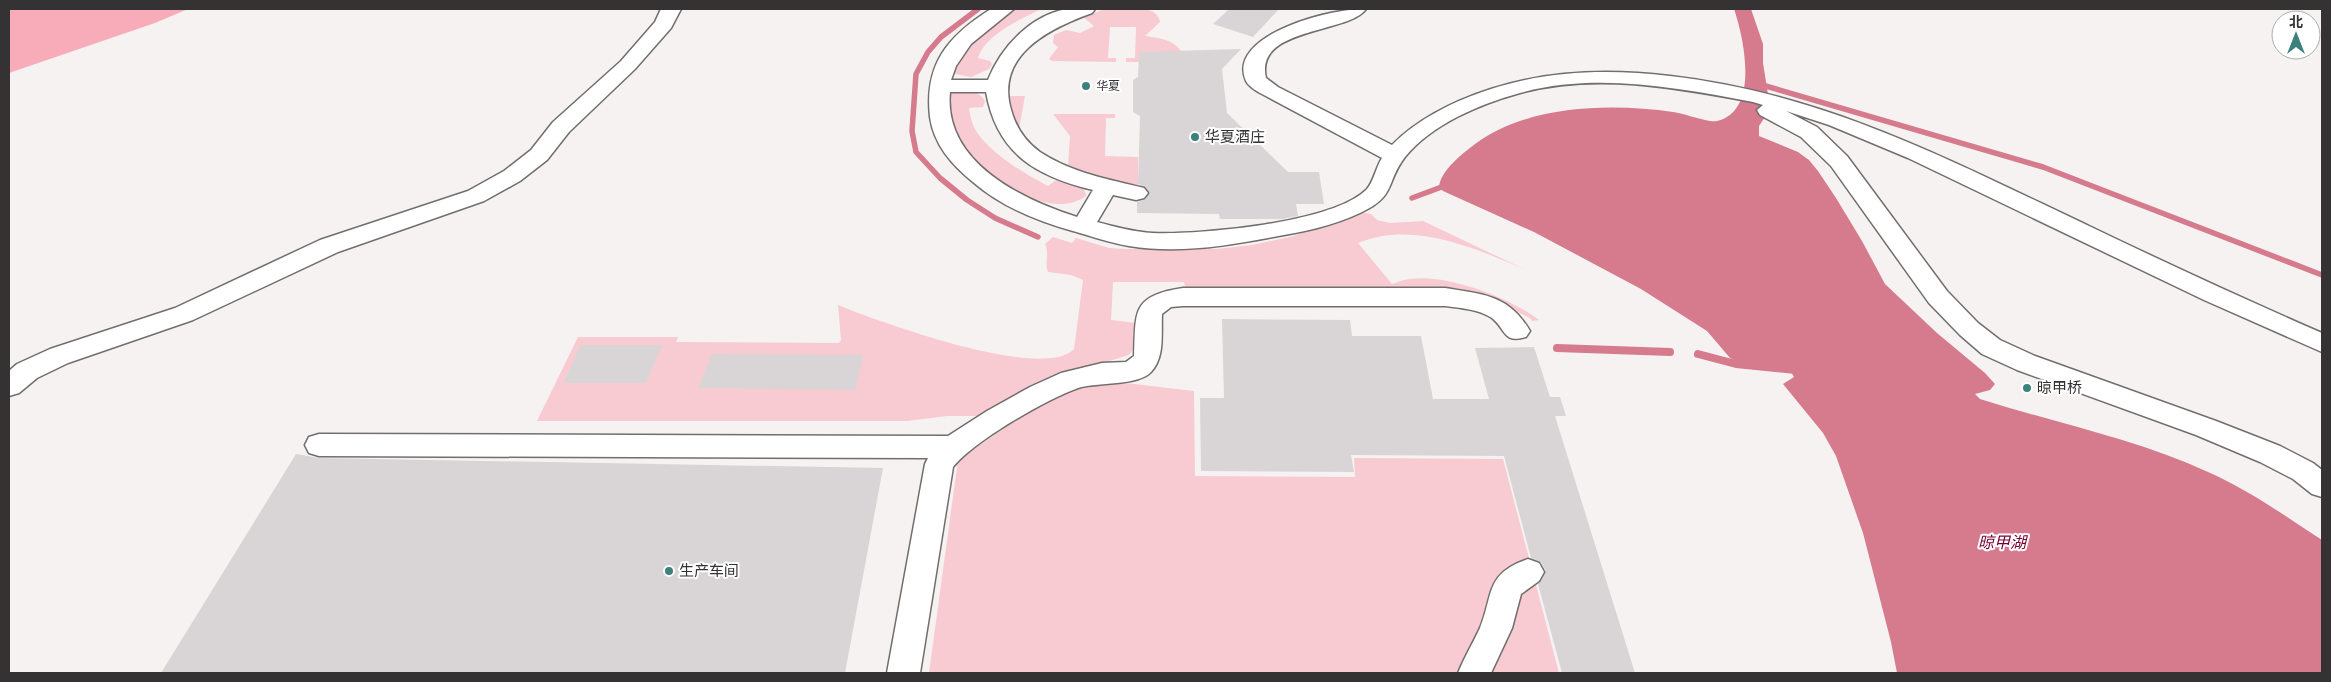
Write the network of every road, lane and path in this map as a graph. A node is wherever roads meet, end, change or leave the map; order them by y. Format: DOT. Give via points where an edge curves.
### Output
graph roads {
  1 [pos="671,9"];
  2 [pos="1004,9"];
  3 [pos="1085,9"];
  4 [pos="1356,9"];
  5 [pos="941,86"];
  6 [pos="996,86"];
  7 [pos="1714,88"];
  8 [pos="1395,156"];
  9 [pos="1107,187"];
  10 [pos="1136,193"];
  11 [pos="1083,226"];
  12 [pos="1517,331"];
  13 [pos="2322,343"];
  14 [pos="9,386"];
  15 [pos="319,445"];
  16 [pos="953,447"];
  17 [pos="2322,486"];
  18 [pos="1528,572"];
  19 [pos="904,673"];
  20 [pos="1474,673"];
  1 -- 14 [label="street" via="664,24 632,61 561,127 539,155 512,176 476,196 329,246 184,314 59,356 26,371"];
  2 -- 5 [label="street" via="980,23 954,48 942,72"];
  3 -- 6 [label="street" via="1039,29 1020,43"];
  4 -- 8 [label="street" via="1349,14 1296,28 1273,41 1259,55 1254,68 1256,80"];
  5 -- 6 [label="street"];
  5 -- 11 [label="street" via="938,105 947,141 973,172 1005,197"];
  6 -- 9 [label="street" via="1000,114 1014,140 1037,160 1063,173"];
  7 -- 8 [label="street" via="1653,80 1588,77 1536,84 1490,96 1443,118 1412,138"];
  7 -- 13 [label="street" via="1793,106 1883,137 2204,292"];
  7 -- 17 [label="street" via="1773,112 1809,132 1838,161 1938,297 1991,347 2270,454 2303,471"];
  8 -- 11 [label="street" via="1372,197 1329,216 1298,225 1232,238 1177,241 1131,239"];
  9 -- 10 [label="street"];
  9 -- 11 [label="street"];
  12 -- 16 [label="street" via="1501,312 1478,302 1445,297 1169,299 1159,302 1149,313 1147,358 1140,367 1129,372 1102,373 1040,394"];
  15 -- 16 [label="street"];
  16 -- 19 [label="street" via="939,464"];
  18 -- 20 [label="street" via="1507,587 1496,628"];
}
